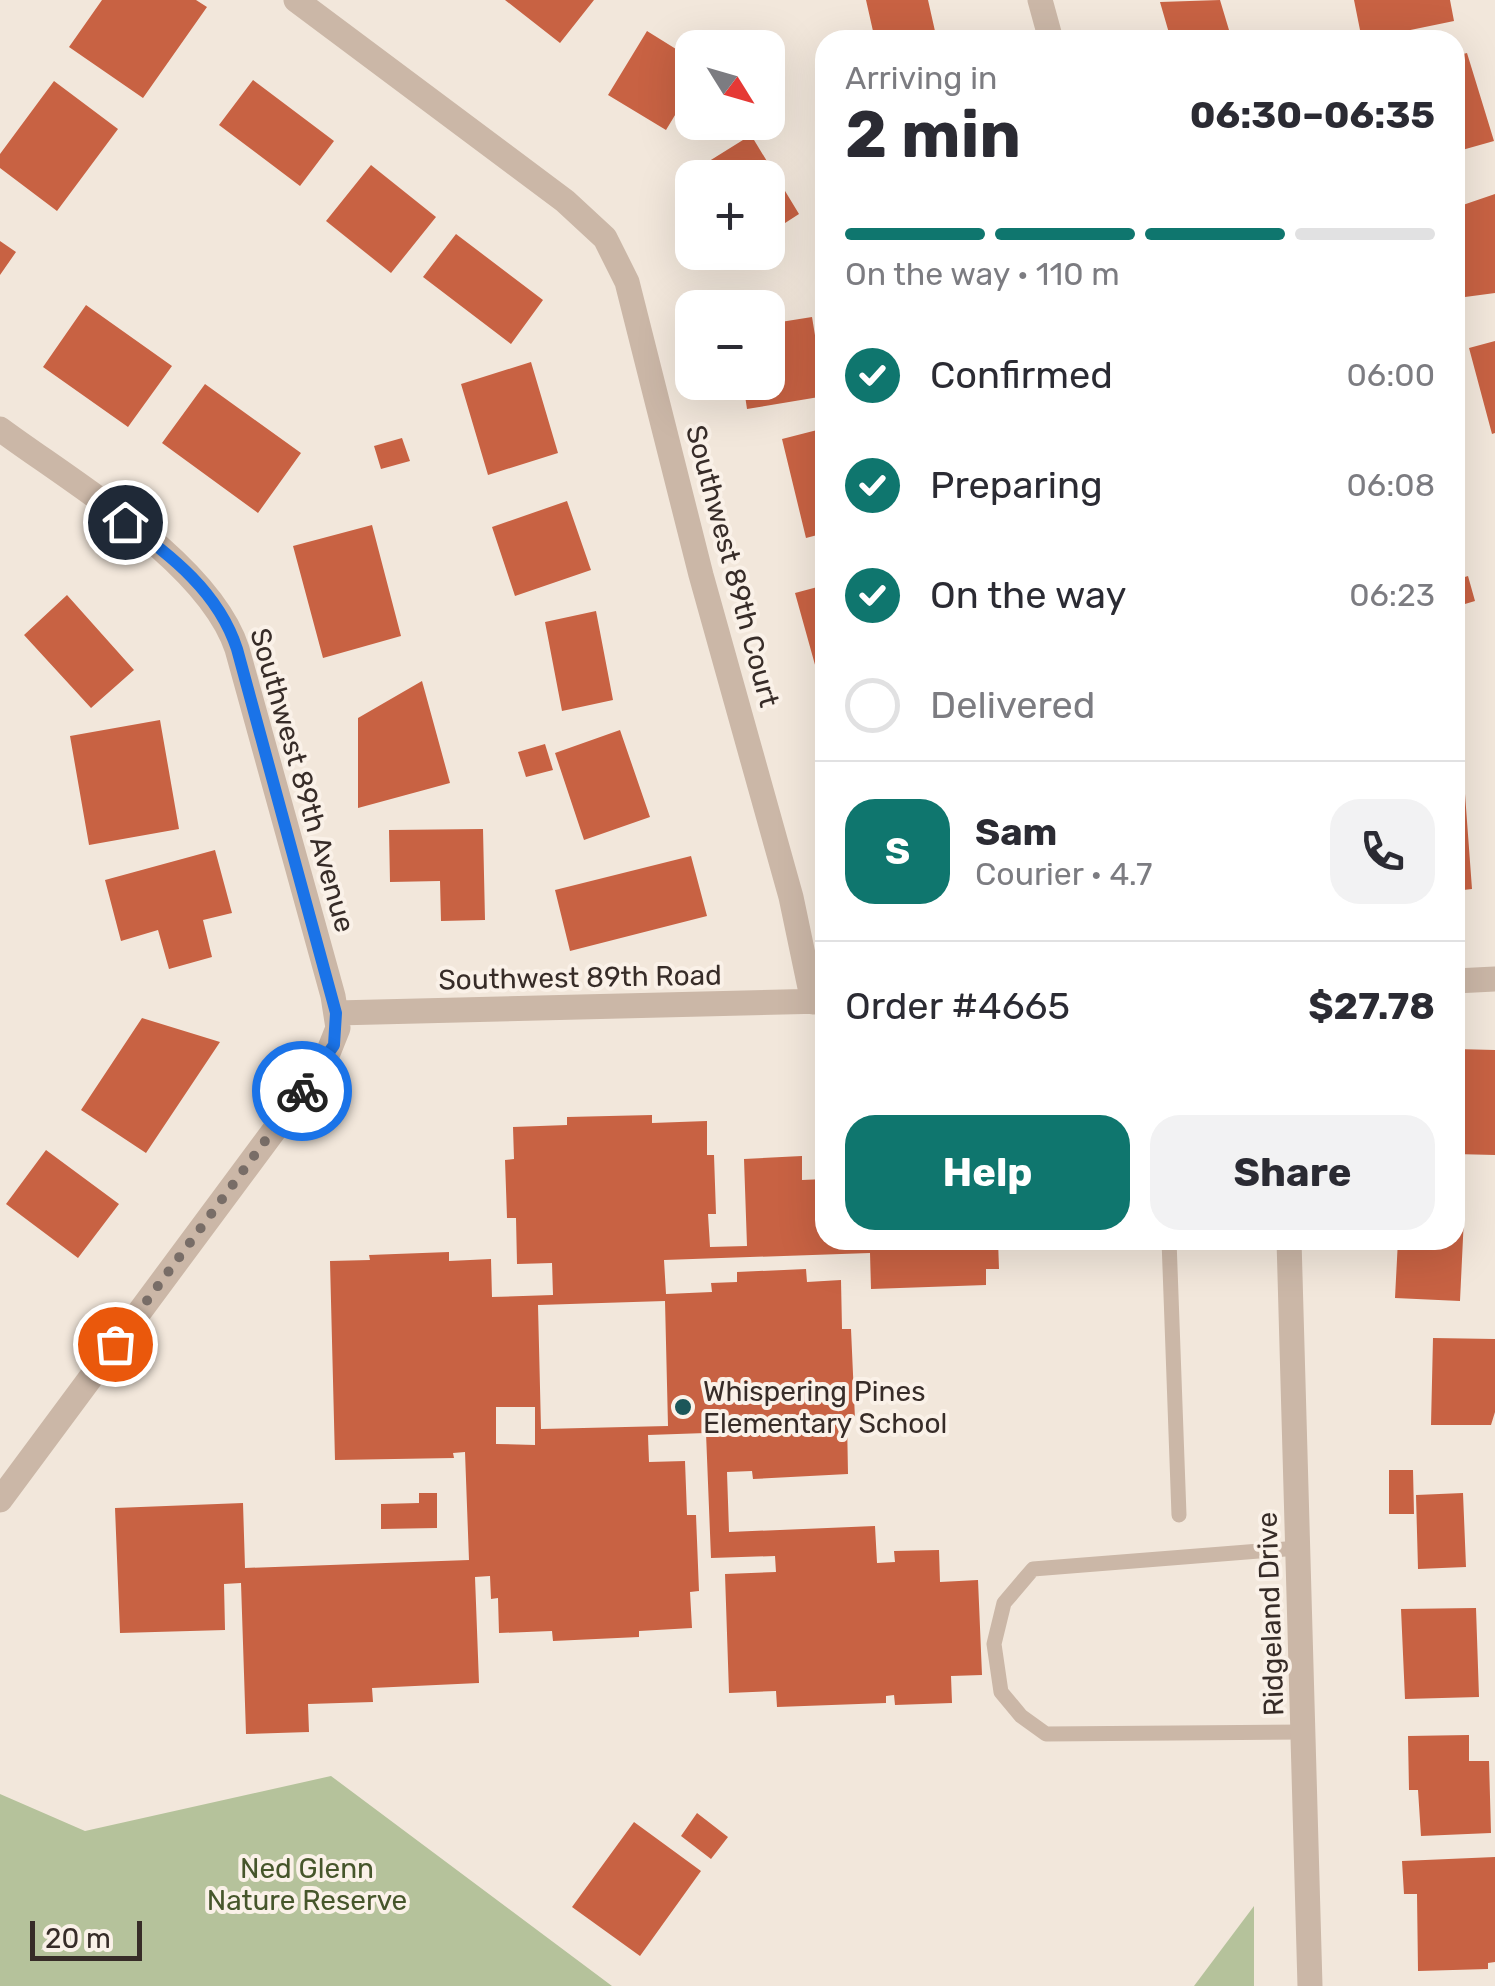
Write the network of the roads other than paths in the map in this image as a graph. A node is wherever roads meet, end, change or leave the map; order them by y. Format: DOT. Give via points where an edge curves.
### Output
graph roads {
  1 [pos="296,0"];
  2 [pos="1040,0"];
  3 [pos="1048,30"];
  4 [pos="0,428"];
  5 [pos="1495,980"];
  6 [pos="1465,981"];
  7 [pos="815,986"];
  8 [pos="815,1001"];
  9 [pos="336,1013"];
  10 [pos="1169,1250"];
  11 [pos="1289,1250"];
  12 [pos="0,1500"];
  13 [pos="1179,1515"];
  14 [pos="1298,1548"];
  15 [pos="1303,1732"];
  16 [pos="1310,1986"];
  1 -- 7 [label="street, Southwest 89th Court" via="565,201 616,255"];
  2 -- 3 [label="street"];
  4 -- 9 [label="street, Southwest 89th Avenue" via="179,564 222,613"];
  5 -- 6 [label="street"];
  8 -- 9 [label="street, Southwest 89th Road"];
  9 -- 12 [label="street" via="334,1045 324,1062"];
  10 -- 13 [label="lane"];
  11 -- 14 [label="street, Ridgeland Drive"];
  14 -- 15 [label="street, Ridgeland Drive"];
  14 -- 15 [label="lane" via="1033,1569 1004,1602 994,1644 1001,1692 1046,1734"];
  15 -- 16 [label="street, Ridgeland Drive"];
}
